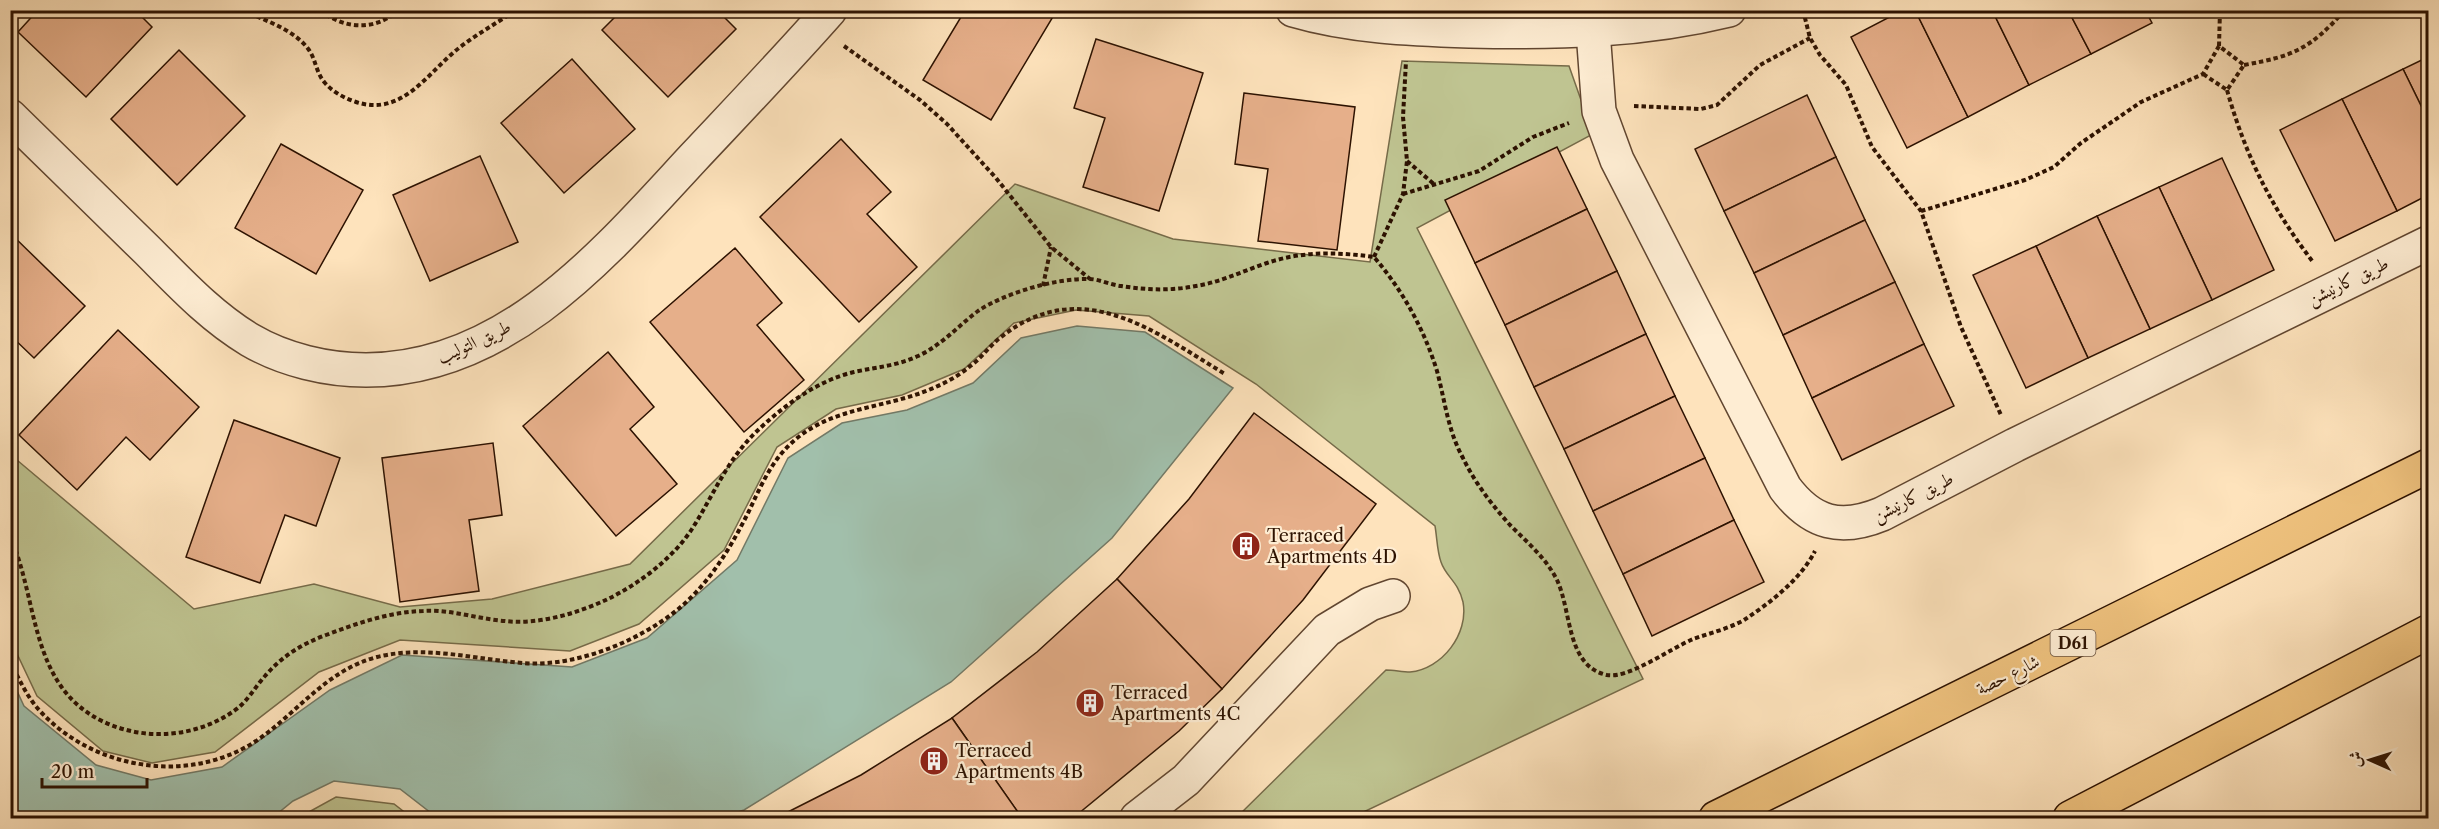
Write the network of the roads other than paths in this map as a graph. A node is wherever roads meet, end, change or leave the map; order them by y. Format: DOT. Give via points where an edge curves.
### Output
graph roads {
  1 [pos="1293,10"];
  2 [pos="1729,10"];
  3 [pos="823,18"];
  4 [pos="1593,31"];
  5 [pos="10,116"];
  6 [pos="2428,243"];
  7 [pos="2428,465"];
  8 [pos="1393,596"];
  9 [pos="2428,632"];
  10 [pos="1137,819"];
  11 [pos="1716,819"];
  12 [pos="2070,819"];
  1 -- 4 [label="street" via="1353,23 1408,29"];
  2 -- 4 [label="street" via="1646,27"];
  3 -- 5 [label="street, طريق التوليب" via="619,238 572,282 526,317 484,342 439,361 392,370 343,370 296,360 251,341 211,313"];
  4 -- 6 [label="street, طريق كارنيشن" via="1599,111 1617,160 1785,488 1796,503 1829,522 1847,524 1882,514"];
  7 -- 11 [label="main road, شارع حصة / D61"];
  8 -- 10 [label="street" via="1363,608 1327,630 1186,780"];
  9 -- 12 [label="main road"];
}
